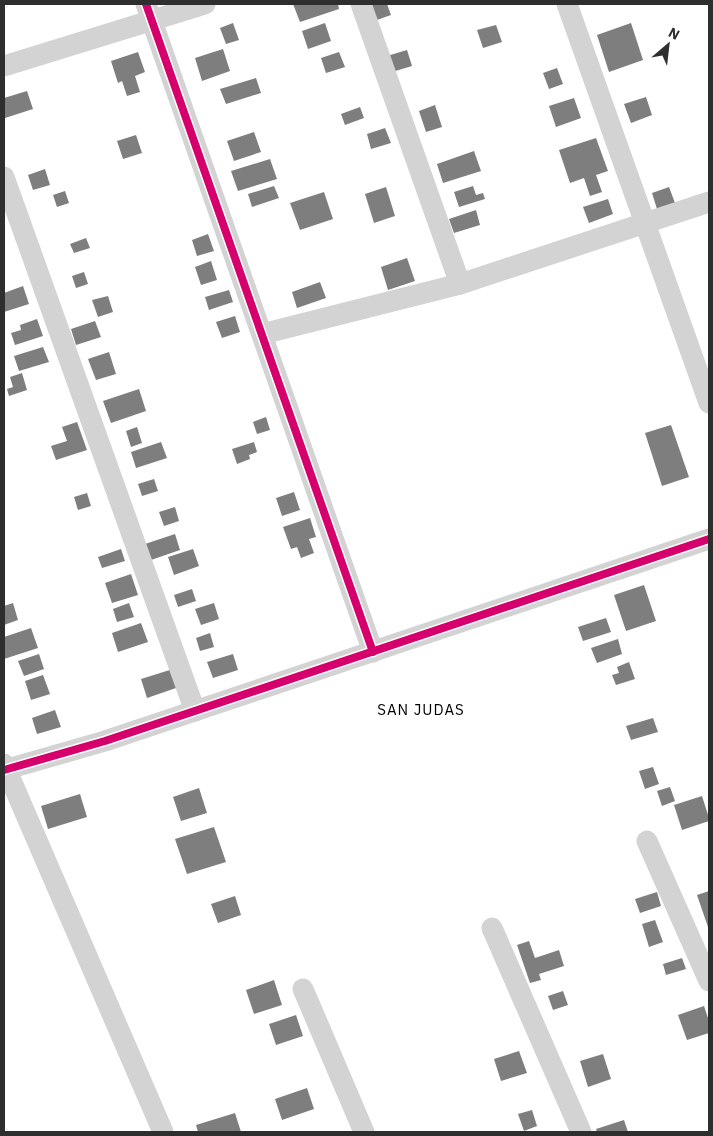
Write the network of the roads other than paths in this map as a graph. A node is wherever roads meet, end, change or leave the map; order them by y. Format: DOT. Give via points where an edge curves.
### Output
graph roads {
  1 [pos="206,4"];
  2 [pos="361,4"];
  3 [pos="567,4"];
  4 [pos="149,12"];
  5 [pos="4,66"];
  6 [pos="4,177"];
  7 [pos="709,202"];
  8 [pos="645,223"];
  9 [pos="460,284"];
  10 [pos="262,334"];
  11 [pos="709,403"];
  12 [pos="709,539"];
  13 [pos="373,652"];
  14 [pos="195,711"];
  15 [pos="4,768"];
  16 [pos="647,841"];
  17 [pos="492,928"];
  18 [pos="709,981"];
  19 [pos="304,990"];
  20 [pos="163,1132"];
  21 [pos="364,1132"];
  22 [pos="581,1132"];
  1 -- 4 [label="street"];
  2 -- 9 [label="street"];
  3 -- 8 [label="street"];
  4 -- 5 [label="street"];
  4 -- 10 [label="street"];
  6 -- 14 [label="street"];
  7 -- 8 [label="street"];
  8 -- 9 [label="street"];
  8 -- 11 [label="street"];
  9 -- 10 [label="street"];
  10 -- 13 [label="street"];
  12 -- 13 [label="street"];
  13 -- 14 [label="street"];
  14 -- 15 [label="street" via="105,741"];
  15 -- 20 [label="street"];
  16 -- 18 [label="street"];
  17 -- 22 [label="street"];
  19 -- 21 [label="street"];
}
